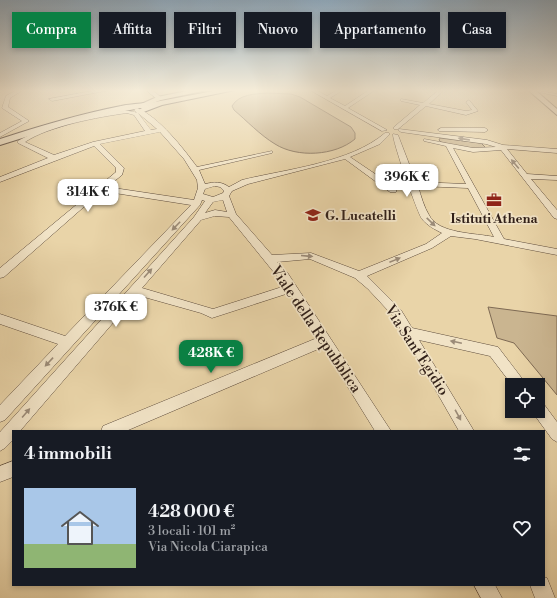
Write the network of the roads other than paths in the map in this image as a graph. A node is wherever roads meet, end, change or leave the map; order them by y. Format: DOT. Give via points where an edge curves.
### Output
graph roads {
  1 [pos="22,118"];
  2 [pos="85,118"];
  3 [pos="96,118"];
  4 [pos="139,118"];
  5 [pos="153,118"];
  6 [pos="365,118"];
  7 [pos="410,118"];
  8 [pos="480,122"];
  9 [pos="160,130"];
  10 [pos="485,130"];
  11 [pos="149,132"];
  12 [pos="393,132"];
  13 [pos="0,134"];
  14 [pos="436,135"];
  15 [pos="0,142"];
  16 [pos="438,142"];
  17 [pos="487,142"];
  18 [pos="95,144"];
  19 [pos="449,146"];
  20 [pos="502,147"];
  21 [pos="488,150"];
  22 [pos="557,151"];
  23 [pos="270,152"];
  24 [pos="345,156"];
  25 [pos="54,158"];
  26 [pos="197,171"];
  27 [pos="524,176"];
  28 [pos="557,178"];
  29 [pos="0,180"];
  30 [pos="412,184"];
  31 [pos="470,186"];
  32 [pos="101,189"];
  33 [pos="223,189"];
  34 [pos="393,190"];
  35 [pos="205,197"];
  36 [pos="232,213"];
  37 [pos="557,216"];
  38 [pos="197,219"];
  39 [pos="493,228"];
  40 [pos="449,234"];
  41 [pos="475,236"];
  42 [pos="501,241"];
  43 [pos="557,252"];
  44 [pos="268,259"];
  45 [pos="0,274"];
  46 [pos="359,275"];
  47 [pos="291,288"];
  48 [pos="134,290"];
  49 [pos="0,319"];
  50 [pos="408,332"];
  51 [pos="325,340"];
  52 [pos="67,342"];
  53 [pos="515,378"];
  54 [pos="0,414"];
  55 [pos="545,418"];
  56 [pos="110,430"];
  57 [pos="383,430"];
  58 [pos="466,430"];
  59 [pos="557,434"];
  60 [pos="0,443"];
  61 [pos="12,468"];
  62 [pos="0,474"];
  63 [pos="485,586"];
  64 [pos="540,586"];
  65 [pos="492,598"];
  66 [pos="545,598"];
  1 -- 13 [label="street" via="26,121"];
  2 -- 15 [label="main road" via="34,130"];
  3 -- 25 [label="street" via="31,136 20,142"];
  4 -- 11 [label="street"];
  5 -- 9 [label="street"];
  6 -- 12 [label="street"];
  7 -- 12 [label="street"];
  8 -- 10 [label="street"];
  9 -- 11 [label="street"];
  9 -- 26 [label="street"];
  10 -- 14 [label="street" via="441,130"];
  10 -- 17 [label="street" via="490,137"];
  11 -- 18 [label="street"];
  12 -- 14 [label="street"];
  12 -- 16 [label="street"];
  12 -- 24 [label="street" via="371,147"];
  12 -- 30 [label="street"];
  14 -- 16 [label="street" via="435,140"];
  17 -- 14 [label="street, one-way"];
  16 -- 19 [label="street"];
  17 -- 20 [label="street"];
  17 -- 21 [label="street" via="490,148"];
  18 -- 25 [label="street"];
  18 -- 32 [label="street" via="120,168"];
  19 -- 21 [label="street"];
  19 -- 31 [label="street"];
  20 -- 21 [label="street"];
  20 -- 22 [label="street"];
  27 -- 20 [label="street, one-way"];
  23 -- 26 [label="street"];
  24 -- 33 [label="street"];
  24 -- 34 [label="street"];
  25 -- 29 [label="street"];
  26 -- 33 [label="street"];
  26 -- 35 [label="street"];
  27 -- 28 [label="street"];
  27 -- 37 [label="street"];
  30 -- 31 [label="street"];
  30 -- 40 [label="street, one-way" via="428,221"];
  31 -- 39 [label="street"];
  32 -- 35 [label="street"];
  32 -- 45 [label="street"];
  33 -- 35 [label="street"];
  33 -- 35 [label="street"];
  33 -- 36 [label="street, Viale della Repubblica"];
  35 -- 36 [label="street, Viale della Repubblica"];
  35 -- 38 [label="street"];
  35 -- 52 [label="street, one-way"];
  36 -- 38 [label="street" via="215,213"];
  36 -- 44 [label="street, Viale della Repubblica"];
  48 -- 38 [label="street, one-way"];
  39 -- 41 [label="street" via="489,233"];
  39 -- 42 [label="street"];
  40 -- 41 [label="street"];
  46 -- 40 [label="street, one-way" via="438,242"];
  41 -- 42 [label="street"];
  42 -- 43 [label="street"];
  44 -- 46 [label="street, Via Sant'Egidio, one-way" via="311,256"];
  44 -- 47 [label="street, Viale della Repubblica"];
  46 -- 50 [label="street, Via Sant'Egidio" via="397,313"];
  47 -- 48 [label="street" via="212,314"];
  47 -- 51 [label="street, Viale della Repubblica"];
  60 -- 48 [label="street, one-way"];
  49 -- 52 [label="street"];
  53 -- 50 [label="street, one-way" via="494,351"];
  50 -- 58 [label="street, Via Sant'Egidio, one-way"];
  51 -- 56 [label="street"];
  51 -- 57 [label="street, Viale della Repubblica"];
  52 -- 54 [label="street, one-way"];
  55 -- 59 [label="street"];
  61 -- 62 [label="street"];
  63 -- 65 [label="street"];
  64 -- 66 [label="street"];
}
